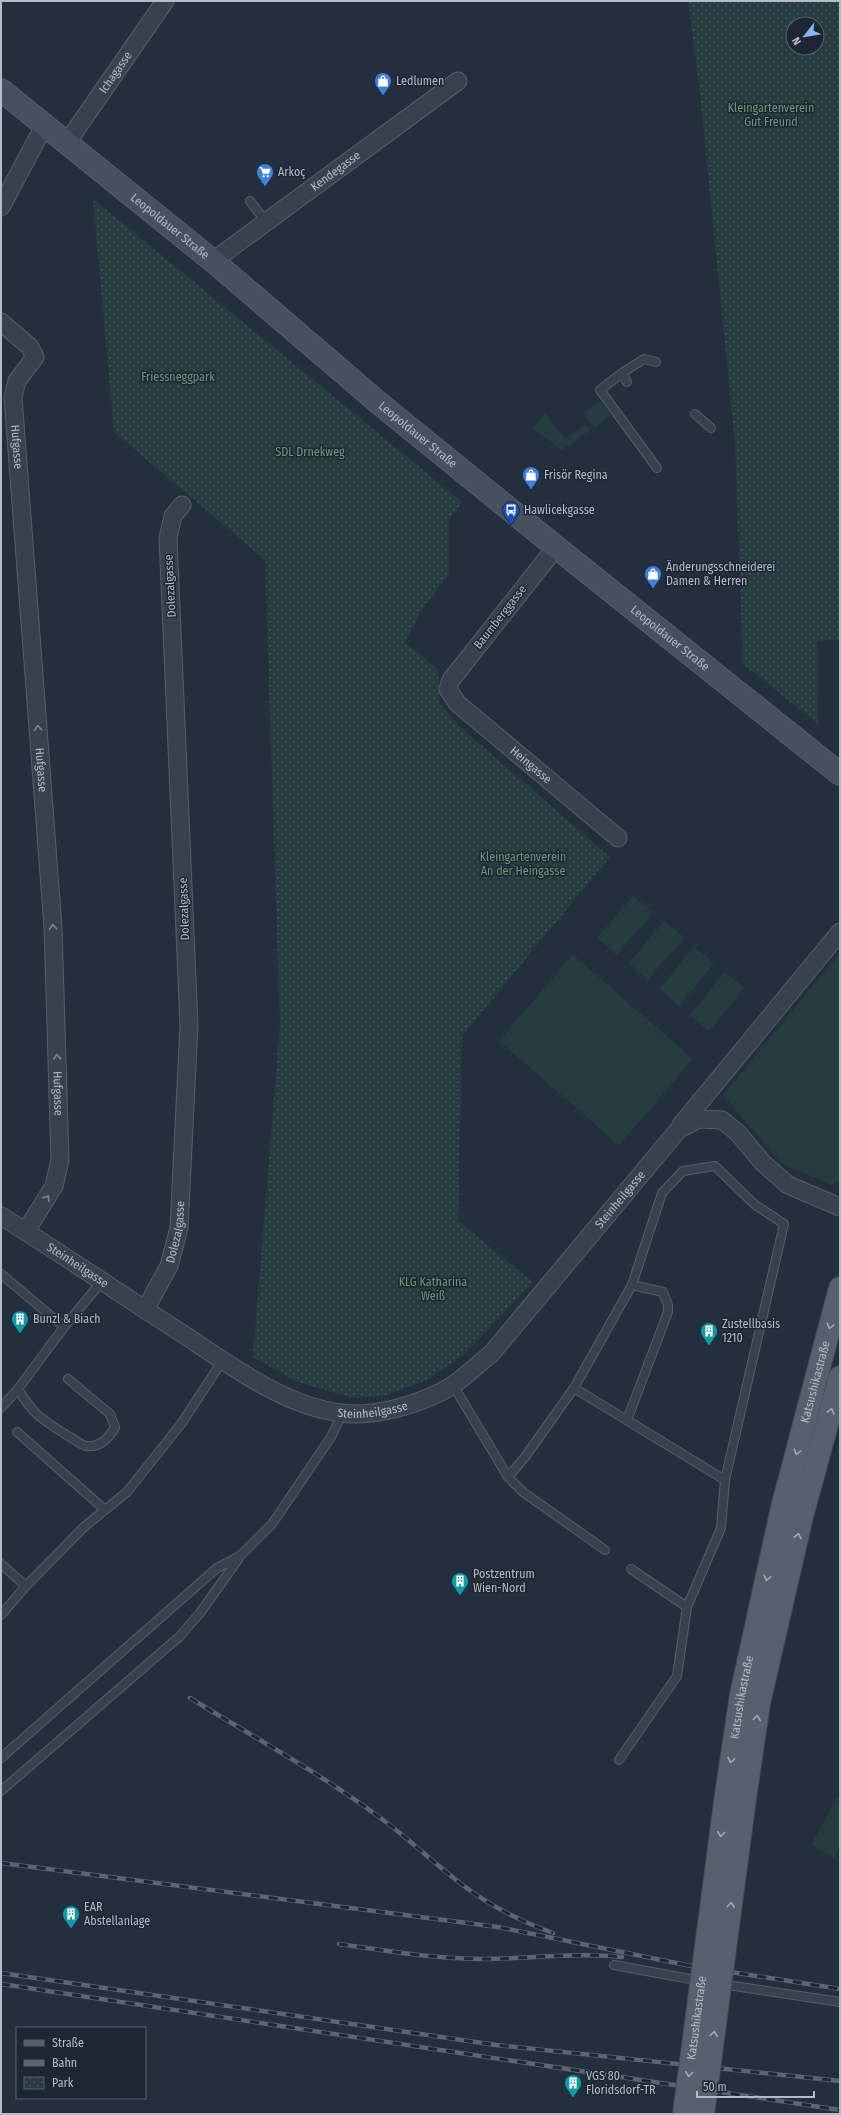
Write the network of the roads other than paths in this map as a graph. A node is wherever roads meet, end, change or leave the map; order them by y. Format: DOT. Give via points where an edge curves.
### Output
graph roads {
  1 [pos="165,1"];
  2 [pos="458,81"];
  3 [pos="1,90"];
  4 [pos="44,126"];
  5 [pos="66,144"];
  6 [pos="4,201"];
  7 [pos="250,201"];
  8 [pos="266,222"];
  9 [pos="213,261"];
  10 [pos="1,322"];
  11 [pos="656,362"];
  12 [pos="622,373"];
  13 [pos="628,382"];
  14 [pos="695,414"];
  15 [pos="711,428"];
  16 [pos="657,468"];
  17 [pos="182,505"];
  18 [pos="556,547"];
  19 [pos="448,689"];
  20 [pos="840,774"];
  21 [pos="618,838"];
  22 [pos="840,932"];
  23 [pos="679,1129"];
  24 [pos="840,1207"];
  25 [pos="1,1216"];
  26 [pos="26,1231"];
  27 [pos="1,1274"];
  28 [pos="102,1281"];
  29 [pos="632,1285"];
  30 [pos="840,1288"];
  31 [pos="145,1310"];
  32 [pos="64,1327"];
  33 [pos="223,1360"];
  34 [pos="840,1377"];
  35 [pos="68,1379"];
  36 [pos="453,1384"];
  37 [pos="574,1388"];
  38 [pos="18,1389"];
  39 [pos="1,1408"];
  40 [pos="342,1414"];
  41 [pos="627,1420"];
  42 [pos="17,1432"];
  43 [pos="508,1477"];
  44 [pos="724,1480"];
  45 [pos="104,1509"];
  46 [pos="605,1550"];
  47 [pos="240,1556"];
  48 [pos="1,1564"];
  49 [pos="631,1569"];
  50 [pos="26,1586"];
  51 [pos="687,1607"];
  52 [pos="1,1615"];
  53 [pos="1,1758"];
  54 [pos="618,1760"];
  55 [pos="1,1791"];
  56 [pos="735,1796"];
  57 [pos="614,1965"];
  58 [pos="840,2002"];
  59 [pos="684,2114"];
  60 [pos="704,2114"];
  1 -- 5 [label="street, Ichagasse" via="137,52"];
  2 -- 8 [label="street, Kendegasse"];
  3 -- 4 [label="main road, Leopoldauer Straße"];
  4 -- 5 [label="main road, Leopoldauer Straße"];
  4 -- 6 [label="street"];
  5 -- 9 [label="main road, Leopoldauer Straße"];
  7 -- 8 [label="lane"];
  8 -- 9 [label="street, Kendegasse"];
  9 -- 18 [label="main road, Leopoldauer Straße" via="360,388"];
  26 -- 10 [label="street, Hufgasse, one-way" via="54,1186 60,1160 53,927 13,397 17,381 35,357 30,347"];
  11 -- 12 [label="lane" via="644,359"];
  12 -- 13 [label="lane"];
  12 -- 16 [label="lane" via="600,390"];
  14 -- 15 [label="lane"];
  17 -- 31 [label="street, Dolezalgasse" via="173,516 168,538 188,1041 179,1228 170,1266"];
  18 -- 19 [label="street, Baumberggasse" via="450,680"];
  18 -- 20 [label="main road, Leopoldauer Straße"];
  19 -- 21 [label="street, Heingasse" via="457,703"];
  22 -- 23 [label="street, Steinheilgasse"];
  23 -- 24 [label="street, Steinheilgasse" via="699,1119 722,1120 738,1133 762,1162 788,1184"];
  23 -- 36 [label="street, Steinheilgasse" via="491,1354"];
  25 -- 26 [label="street, Steinheilgasse"];
  26 -- 28 [label="street, Steinheilgasse"];
  27 -- 32 [label="lane"];
  28 -- 31 [label="street, Steinheilgasse"];
  28 -- 32 [label="lane"];
  29 -- 37 [label="lane"];
  29 -- 41 [label="lane" via="663,1292 668,1312"];
  29 -- 44 [label="lane" via="662,1193 683,1171 715,1166 754,1204 784,1224"];
  30 -- 56 [label="main road, Katsushikastraße, one-way" via="782,1508 741,1695"];
  31 -- 33 [label="street, Steinheilgasse"];
  32 -- 38 [label="lane"];
  33 -- 40 [label="street, Steinheilgasse" via="284,1396 311,1407"];
  33 -- 45 [label="lane" via="181,1424 127,1492"];
  56 -- 34 [label="main road, Katsushikastraße, one-way" via="802,1516"];
  35 -- 38 [label="lane" via="110,1414 114,1427 106,1440 85,1446 38,1416 28,1406"];
  36 -- 40 [label="street, Steinheilgasse" via="422,1400 396,1408"];
  36 -- 43 [label="lane"];
  37 -- 41 [label="lane"];
  37 -- 43 [label="lane"];
  38 -- 39 [label="lane"];
  40 -- 47 [label="lane" via="331,1438 272,1524"];
  41 -- 44 [label="lane"];
  42 -- 45 [label="lane"];
  43 -- 46 [label="lane" via="523,1492"];
  44 -- 51 [label="lane" via="721,1528"];
  45 -- 50 [label="lane"];
  47 -- 53 [label="lane" via="217,1568"];
  47 -- 55 [label="lane" via="200,1613 179,1637"];
  48 -- 50 [label="lane"];
  49 -- 51 [label="lane"];
  50 -- 52 [label="lane"];
  51 -- 54 [label="lane" via="677,1676"];
  56 -- 59 [label="main road, Katsushikastraße, one-way, bridge"];
  60 -- 56 [label="main road, Katsushikastraße, one-way, bridge"];
  57 -- 58 [label="lane" via="744,1989"];
}
